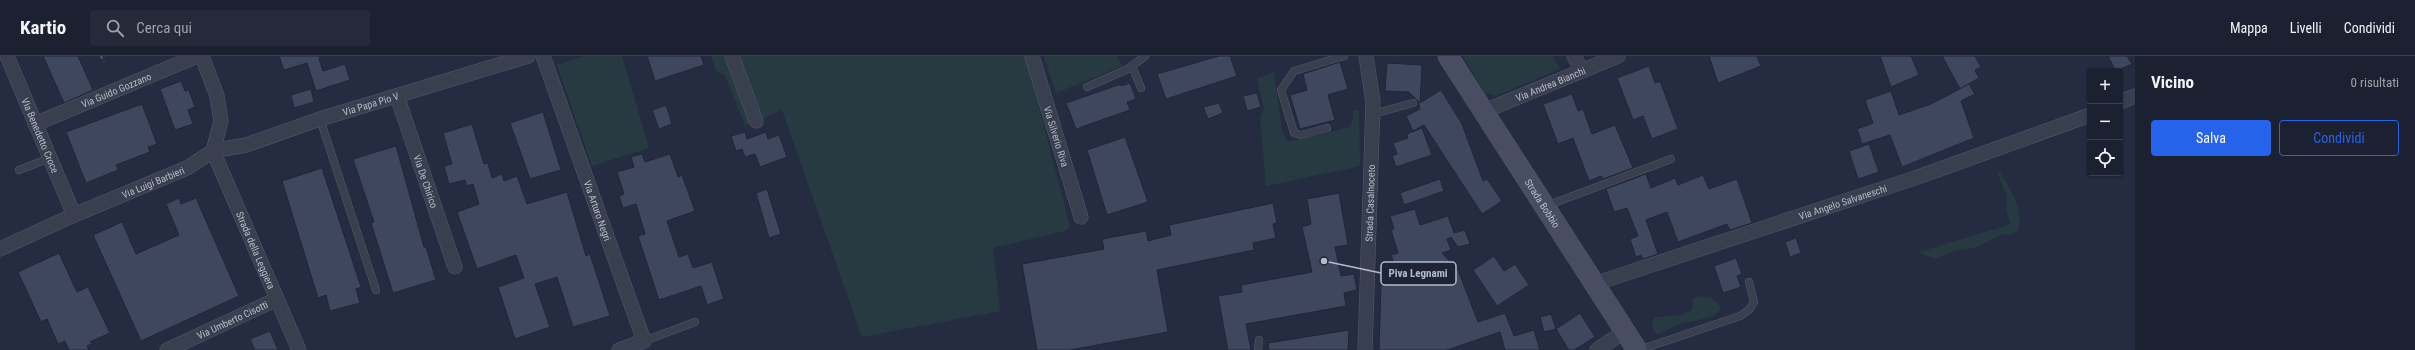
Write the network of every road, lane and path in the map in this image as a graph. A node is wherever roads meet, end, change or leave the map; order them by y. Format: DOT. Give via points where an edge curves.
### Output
graph roads {
  1 [pos="8,56"];
  2 [pos="101,56"];
  3 [pos="197,56"];
  4 [pos="202,56"];
  5 [pos="525,56"];
  6 [pos="543,56"];
  7 [pos="732,56"];
  8 [pos="1032,56"];
  9 [pos="1145,56"];
  10 [pos="1344,56"];
  11 [pos="1366,56"];
  12 [pos="1448,56"];
  13 [pos="1574,56"];
  14 [pos="1618,56"];
  15 [pos="104,62"];
  16 [pos="1132,66"];
  17 [pos="1582,71"];
  18 [pos="1087,87"];
  19 [pos="1141,88"];
  20 [pos="396,96"];
  21 [pos="2135,96"];
  22 [pos="2123,101"];
  23 [pos="1413,103"];
  24 [pos="1482,112"];
  25 [pos="1373,114"];
  26 [pos="2087,115"];
  27 [pos="320,119"];
  28 [pos="756,121"];
  29 [pos="35,124"];
  30 [pos="1327,128"];
  31 [pos="214,150"];
  32 [pos="50,158"];
  33 [pos="1671,159"];
  34 [pos="19,170"];
  35 [pos="1544,207"];
  36 [pos="74,215"];
  37 [pos="1081,218"];
  38 [pos="0,249"];
  39 [pos="455,267"];
  40 [pos="1749,282"];
  41 [pos="1594,284"];
  42 [pos="376,290"];
  43 [pos="277,299"];
  44 [pos="695,322"];
  45 [pos="1625,331"];
  46 [pos="644,340"];
  47 [pos="1259,340"];
  48 [pos="166,350"];
  49 [pos="299,350"];
  50 [pos="619,350"];
  51 [pos="1258,350"];
  52 [pos="1365,350"];
  53 [pos="1597,350"];
  54 [pos="1638,350"];
  1 -- 29 [label="street, Via Benedetto Croce"];
  2 -- 15 [label="path"];
  3 -- 29 [label="street, Via Guido Gozzano"];
  4 -- 31 [label="street" via="217,96 221,121"];
  5 -- 20 [label="street, Via Papa Pio V"];
  6 -- 46 [label="street, Via Arturo Negri"];
  7 -- 28 [label="street"];
  8 -- 37 [label="street, Via Silverio Riva"];
  9 -- 16 [label="lane"];
  10 -- 30 [label="lane" via="1294,71 1281,90 1294,133 1301,135"];
  11 -- 25 [label="street, Strada Casalnoceto"];
  12 -- 24 [label="main road, Strada Bobbio"];
  13 -- 17 [label="street"];
  14 -- 17 [label="street, Via Andrea Bianchi"];
  16 -- 18 [label="lane"];
  16 -- 19 [label="lane"];
  17 -- 24 [label="street, Via Andrea Bianchi"];
  20 -- 27 [label="street, Via Papa Pio V"];
  20 -- 39 [label="street, Via De Chirico"];
  21 -- 22 [label="street"];
  23 -- 25 [label="lane"];
  24 -- 35 [label="main road, Strada Bobbio"];
  25 -- 52 [label="street, Strada Casalnoceto"];
  26 -- 41 [label="street, Via Angelo Salvaneschi" via="1918,177"];
  27 -- 31 [label="street, Via Papa Pio V" via="246,145"];
  27 -- 42 [label="lane"];
  29 -- 32 [label="street, Via Benedetto Croce"];
  31 -- 36 [label="street, Via Luigi Barbieri" via="187,168"];
  31 -- 43 [label="street, Strada della Leggiera"];
  32 -- 34 [label="lane"];
  32 -- 36 [label="street, Via Benedetto Croce"];
  33 -- 35 [label="lane"];
  35 -- 41 [label="main road, Strada Bobbio"];
  36 -- 38 [label="street, Via Luigi Barbieri"];
  40 -- 54 [label="lane" via="1754,302 1750,309 1740,316"];
  41 -- 45 [label="main road, Strada Bobbio"];
  43 -- 48 [label="street, Via Umberto Cisotti"];
  43 -- 49 [label="street, Strada della Leggiera"];
  44 -- 46 [label="lane"];
  45 -- 53 [label="street"];
  45 -- 54 [label="main road, Strada Bobbio"];
  46 -- 50 [label="street"];
  47 -- 51 [label="lane"];
}
